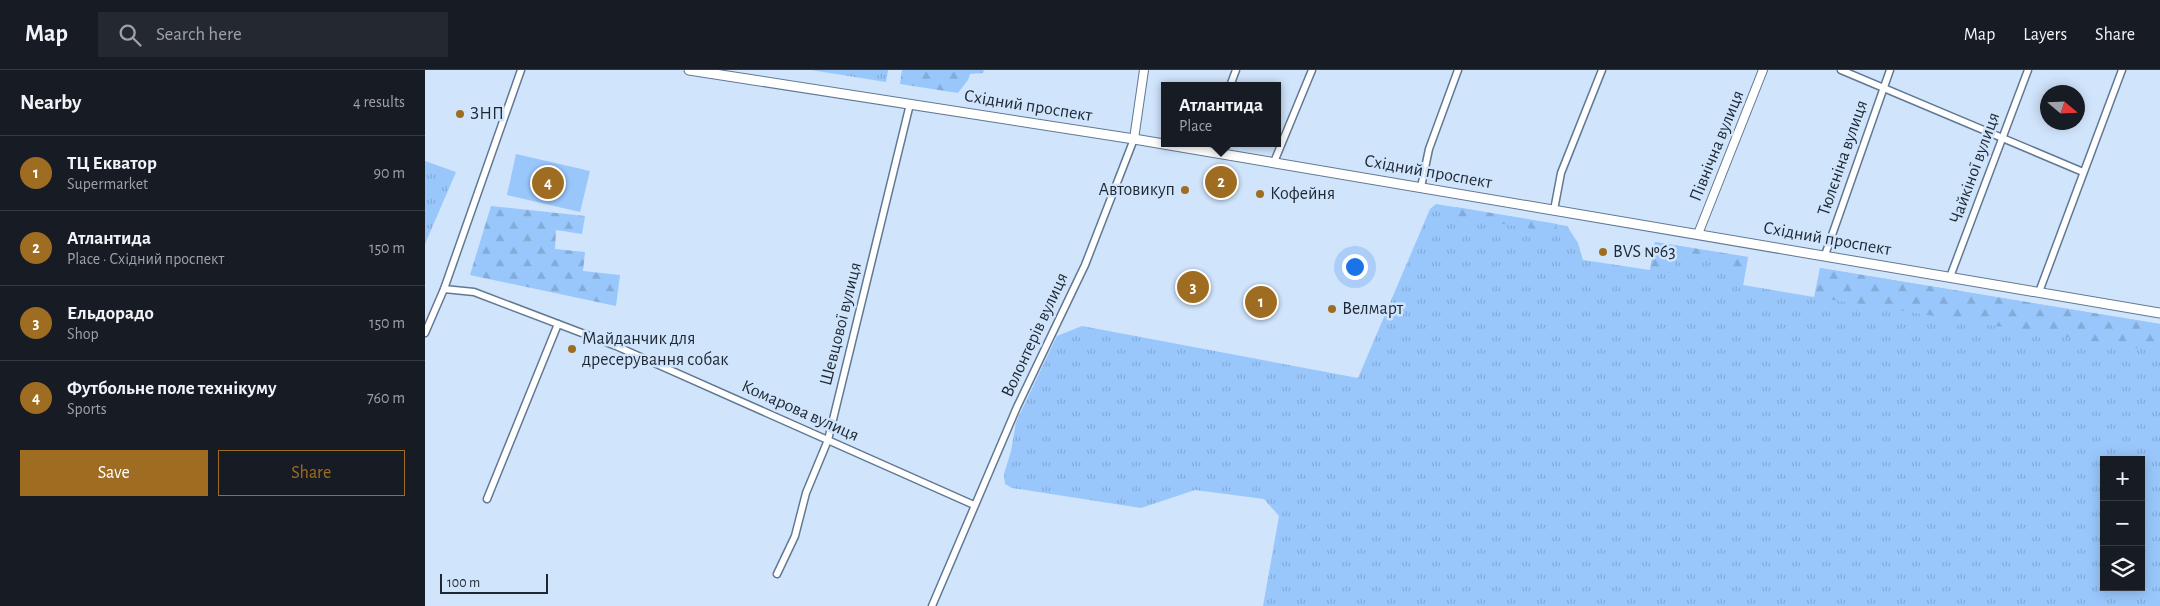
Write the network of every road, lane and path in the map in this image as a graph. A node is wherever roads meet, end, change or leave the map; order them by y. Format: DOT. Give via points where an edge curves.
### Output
graph roads {
  1 [pos="521,70"];
  2 [pos="689,70"];
  3 [pos="1144,70"];
  4 [pos="1236,70"];
  5 [pos="1312,70"];
  6 [pos="1458,70"];
  7 [pos="1601,70"];
  8 [pos="1763,70"];
  9 [pos="1841,70"];
  10 [pos="1890,70"];
  11 [pos="2028,70"];
  12 [pos="2122,70"];
  13 [pos="1232,82"];
  14 [pos="1883,88"];
  15 [pos="909,104"];
  16 [pos="2003,137"];
  17 [pos="1134,138"];
  18 [pos="1161,141"];
  19 [pos="1281,145"];
  20 [pos="1206,147"];
  21 [pos="1280,147"];
  22 [pos="1274,162"];
  23 [pos="2083,172"];
  24 [pos="1421,187"];
  25 [pos="1554,210"];
  26 [pos="1698,234"];
  27 [pos="1825,255"];
  28 [pos="1951,277"];
  29 [pos="444,289"];
  30 [pos="2039,292"];
  31 [pos="2160,314"];
  32 [pos="558,324"];
  33 [pos="425,333"];
  34 [pos="829,440"];
  35 [pos="487,499"];
  36 [pos="974,505"];
  37 [pos="777,574"];
  38 [pos="932,606"];
  1 -- 29 [label="street"];
  2 -- 15 [label="main road, Східний проспект"];
  3 -- 17 [label="street, Волонтерів вулиця"];
  4 -- 13 [label="street"];
  5 -- 19 [label="street"];
  6 -- 24 [label="street" via="1429,148"];
  7 -- 25 [label="street" via="1561,173"];
  8 -- 26 [label="street, Північна вулиця"];
  9 -- 14 [label="street"];
  10 -- 14 [label="street, Тюлєніна вулиця"];
  11 -- 16 [label="street, Чайкіної вулиця"];
  12 -- 23 [label="street"];
  14 -- 16 [label="street"];
  14 -- 27 [label="street, Тюлєніна вулиця"];
  15 -- 17 [label="main road, Східний проспект"];
  15 -- 34 [label="street, Шевцової вулиця"];
  16 -- 23 [label="street"];
  16 -- 28 [label="street, Чайкіної вулиця"];
  17 -- 18 [label="main road, Східний проспект"];
  17 -- 36 [label="street, Волонтерів вулиця" via="1085,265"];
  20 -- 22 [label="main road, Східний проспект"];
  21 -- 22 [label="street"];
  22 -- 24 [label="main road, Східний проспект"];
  23 -- 30 [label="street"];
  24 -- 25 [label="main road, Східний проспект"];
  25 -- 26 [label="main road, Східний проспект"];
  26 -- 27 [label="main road, Східний проспект"];
  27 -- 28 [label="main road, Східний проспект"];
  28 -- 30 [label="main road, Східний проспект"];
  29 -- 32 [label="street, Комарова вулиця" via="474,292"];
  29 -- 33 [label="street"];
  30 -- 31 [label="main road, Східний проспект"];
  32 -- 34 [label="street, Комарова вулиця"];
  32 -- 35 [label="street"];
  34 -- 36 [label="street, Комарова вулиця"];
  34 -- 37 [label="street, Шевцової вулиця" via="805,497 795,536"];
  36 -- 38 [label="street, Волонтерів вулиця"];
}
